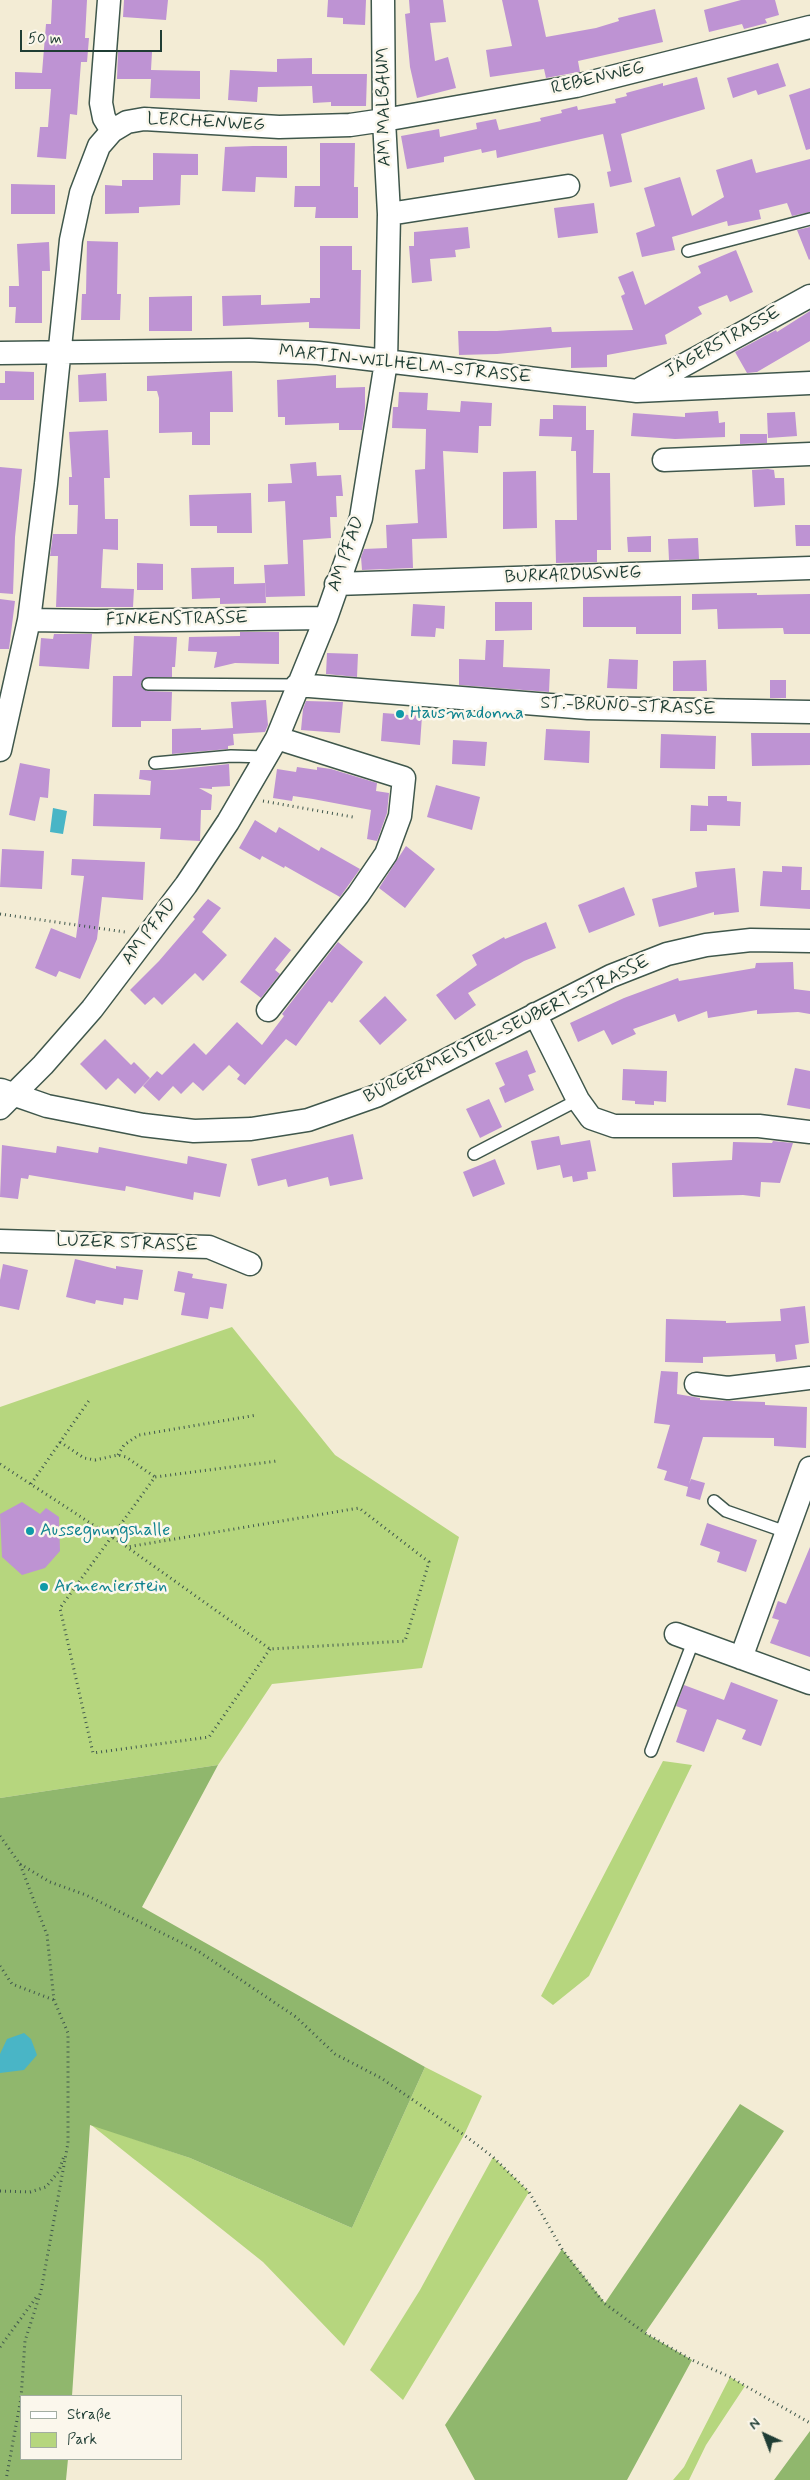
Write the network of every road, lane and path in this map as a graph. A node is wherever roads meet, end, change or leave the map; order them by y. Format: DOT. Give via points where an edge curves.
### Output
graph roads {
  1 [pos="108,0"];
  2 [pos="383,0"];
  3 [pos="810,27"];
  4 [pos="384,120"];
  5 [pos="112,131"];
  6 [pos="568,186"];
  7 [pos="389,214"];
  8 [pos="810,219"];
  9 [pos="688,251"];
  10 [pos="810,296"];
  11 [pos="60,352"];
  12 [pos="0,353"];
  13 [pos="386,362"];
  14 [pos="810,383"];
  15 [pos="636,391"];
  16 [pos="810,454"];
  17 [pos="664,460"];
  18 [pos="810,568"];
  19 [pos="336,584"];
  20 [pos="326,618"];
  21 [pos="29,620"];
  22 [pos="148,684"];
  23 [pos="297,685"];
  24 [pos="810,712"];
  25 [pos="277,738"];
  26 [pos="0,750"];
  27 [pos="266,757"];
  28 [pos="155,763"];
  29 [pos="243,797"];
  30 [pos="353,817"];
  31 [pos="0,914"];
  32 [pos="148,935"];
  33 [pos="810,941"];
  34 [pos="268,1010"];
  35 [pos="535,1014"];
  36 [pos="4,1097"];
  37 [pos="578,1100"];
  38 [pos="810,1132"];
  39 [pos="474,1154"];
  40 [pos="0,1241"];
  41 [pos="250,1264"];
  42 [pos="810,1378"];
  43 [pos="696,1384"];
  44 [pos="90,1400"];
  45 [pos="256,1415"];
  46 [pos="60,1442"];
  47 [pos="118,1455"];
  48 [pos="277,1461"];
  49 [pos="0,1464"];
  50 [pos="810,1468"];
  51 [pos="155,1478"];
  52 [pos="32,1484"];
  53 [pos="714,1501"];
  54 [pos="786,1532"];
  55 [pos="112,1537"];
  56 [pos="127,1547"];
  57 [pos="684,1638"];
  58 [pos="270,1649"];
  59 [pos="741,1658"];
  60 [pos="810,1684"];
  61 [pos="652,1751"];
  62 [pos="0,1836"];
  63 [pos="20,1864"];
  64 [pos="0,1966"];
  65 [pos="54,2000"];
  66 [pos="68,2143"];
  67 [pos="0,2192"];
  68 [pos="41,2292"];
  69 [pos="0,2347"];
  70 [pos="21,2395"];
  71 [pos="20,2403"];
  72 [pos="810,2423"];
  73 [pos="6,2480"];
  1 -- 5 [label="street" via="101,102 104,118"];
  2 -- 4 [label="street, AM MALBAUM"];
  3 -- 4 [label="street, REBENWEG" via="576,86"];
  4 -- 5 [label="street, LERCHENWEG" via="350,125 279,126 144,119 127,122"];
  4 -- 7 [label="street, AM MALBAUM"];
  5 -- 11 [label="street, LERCHENWEG" via="99,146 81,194 71,240"];
  6 -- 7 [label="street"];
  7 -- 13 [label="street, AM MALBAUM"];
  8 -- 9 [label="lane"];
  10 -- 15 [label="street, JÄGERSTRASSE"];
  11 -- 12 [label="street, MARTIN-WILHELM-STRASSE"];
  11 -- 13 [label="street, MARTIN-WILHELM-STRASSE" via="249,350 318,353"];
  11 -- 21 [label="street"];
  13 -- 15 [label="street, MARTIN-WILHELM-STRASSE"];
  13 -- 19 [label="street, AM PFAD" via="361,518"];
  14 -- 15 [label="street, MARTIN-WILHELM-STRASSE"];
  16 -- 17 [label="street"];
  18 -- 19 [label="street, BURKARDUSWEG"];
  19 -- 20 [label="street, AM PFAD"];
  20 -- 21 [label="street, FINKENSTRASSE"];
  20 -- 23 [label="street, AM PFAD"];
  21 -- 26 [label="street"];
  22 -- 23 [label="lane"];
  23 -- 24 [label="street, ST.-BRUNO-STRASSE" via="588,708"];
  23 -- 25 [label="street, AM PFAD"];
  25 -- 27 [label="street, AM PFAD"];
  25 -- 34 [label="street" via="404,778 400,816 386,854"];
  27 -- 28 [label="lane" via="231,756"];
  27 -- 29 [label="street, AM PFAD"];
  29 -- 30 [label="path"];
  29 -- 32 [label="street, AM PFAD" via="186,885"];
  31 -- 32 [label="path"];
  32 -- 36 [label="street, AM PFAD" via="92,1009 44,1064"];
  33 -- 35 [label="street, BÜRGERMEISTER-SEUBERT-STRASSE" via="751,940 667,954 611,976"];
  35 -- 36 [label="street, BÜRGERMEISTER-SEUBERT-STRASSE" via="376,1096 308,1120 251,1129 194,1131 143,1125"];
  35 -- 37 [label="street"];
  37 -- 38 [label="street" via="591,1118 614,1126 759,1126"];
  37 -- 39 [label="lane"];
  40 -- 41 [label="street, LUZER STRASSE" via="209,1247"];
  42 -- 43 [label="street" via="728,1388"];
  44 -- 46 [label="path"];
  45 -- 47 [label="path" via="139,1435 124,1445"];
  46 -- 47 [label="path" via="84,1458 95,1460"];
  46 -- 52 [label="path"];
  47 -- 51 [label="path" via="126,1456"];
  48 -- 51 [label="path"];
  49 -- 52 [label="path"];
  50 -- 54 [label="street"];
  51 -- 55 [label="path"];
  52 -- 55 [label="path"];
  53 -- 54 [label="lane" via="726,1511"];
  54 -- 59 [label="street"];
  55 -- 56 [label="path"];
  55 -- 58 [label="path" via="60,1608 93,1753 210,1737"];
  56 -- 58 [label="path"];
  56 -- 58 [label="path" via="359,1508 429,1562 405,1641"];
  57 -- 59 [label="street"];
  57 -- 61 [label="lane"];
  59 -- 60 [label="street"];
  62 -- 63 [label="path"];
  63 -- 65 [label="path" via="47,1935"];
  63 -- 72 [label="path" via="50,1882 86,1895 198,1952 296,2017 335,2054 382,2078 464,2135 493,2157 528,2192 562,2249 604,2303 645,2333"];
  64 -- 65 [label="path" via="12,1984"];
  65 -- 66 [label="path" via="68,2033"];
  66 -- 67 [label="path" via="59,2171 46,2187 30,2192"];
  66 -- 68 [label="path"];
  68 -- 69 [label="path"];
  68 -- 70 [label="path" via="25,2341"];
  71 -- 73 [label="path"];
}
